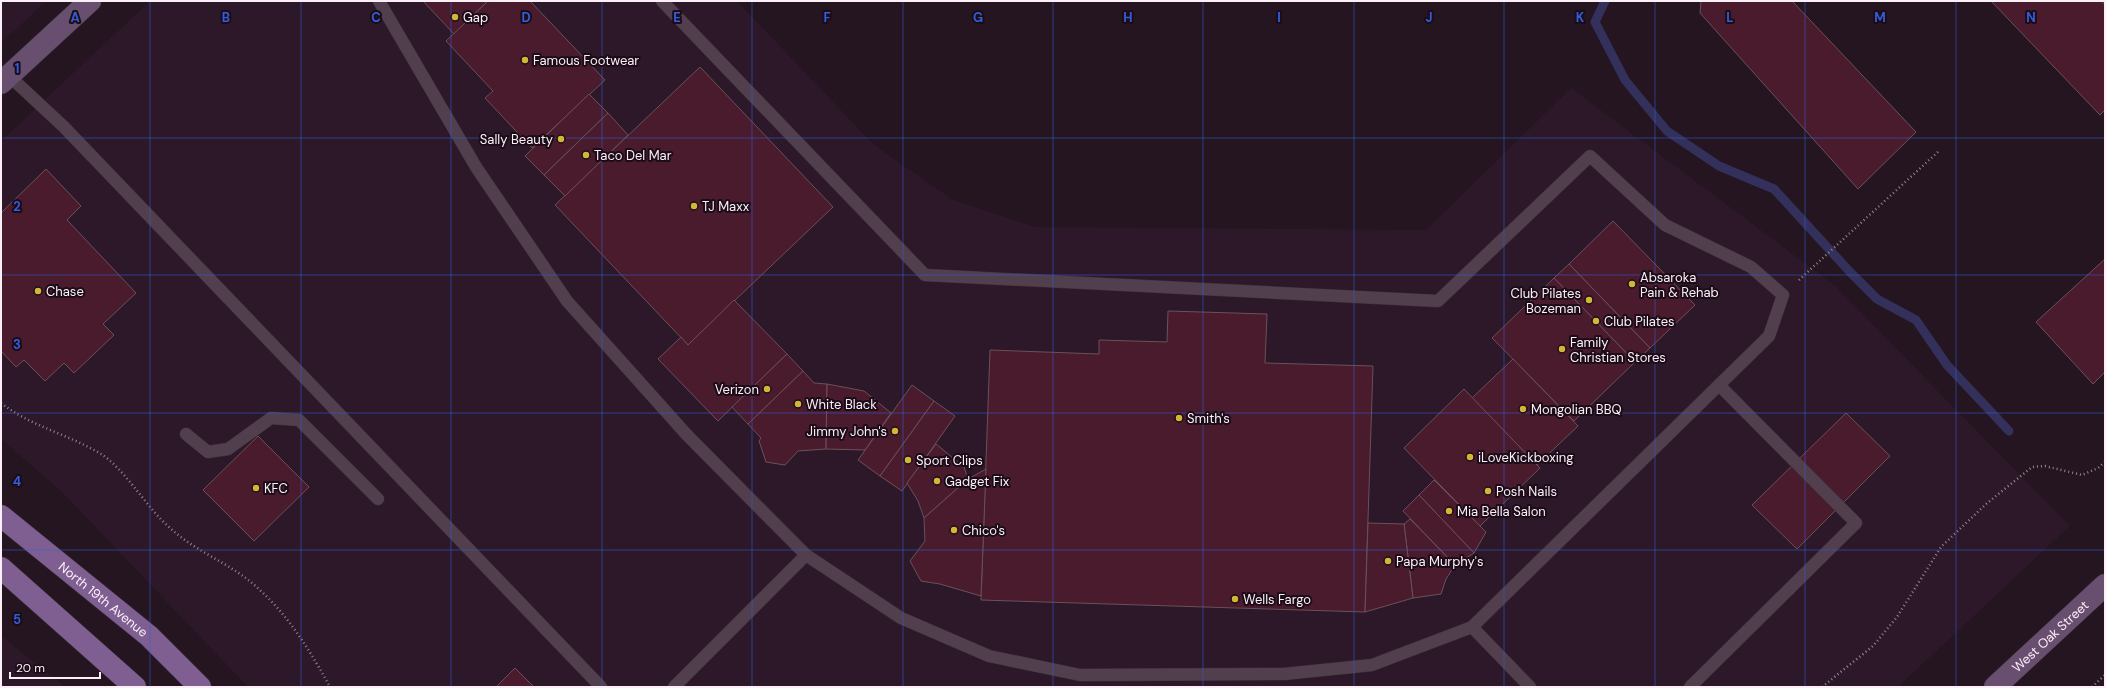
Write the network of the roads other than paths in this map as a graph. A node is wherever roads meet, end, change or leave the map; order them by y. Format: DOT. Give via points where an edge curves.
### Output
graph roads {
  1 [pos="90,1"];
  2 [pos="379,1"];
  3 [pos="662,1"];
  4 [pos="4,76"];
  5 [pos="1719,385"];
  6 [pos="186,434"];
  7 [pos="378,499"];
  8 [pos="1,516"];
  9 [pos="806,555"];
  10 [pos="1,568"];
  11 [pos="2105,585"];
  12 [pos="1472,627"];
  13 [pos="135,687"];
  14 [pos="200,687"];
  15 [pos="601,687"];
  16 [pos="674,687"];
  17 [pos="1530,687"];
  18 [pos="1690,687"];
  19 [pos="1995,687"];
  1 -- 4 [label="main road"];
  2 -- 9 [label="lane" via="476,168 567,301 687,435"];
  3 -- 5 [label="lane" via="925,275 1438,301 1590,156 1665,225 1751,267 1783,295 1769,336"];
  4 -- 15 [label="lane" via="64,127"];
  5 -- 12 [label="lane"];
  5 -- 18 [label="lane" via="1856,523"];
  6 -- 7 [label="lane" via="208,452 228,449 270,418 300,420"];
  8 -- 14 [label="main road, North 19th Avenue" via="149,636"];
  9 -- 12 [label="lane" via="900,618 982,654 1080,674 1284,674 1372,665"];
  9 -- 16 [label="lane"];
  10 -- 13 [label="main road"];
  11 -- 19 [label="main road, West Oak Street"];
  12 -- 17 [label="lane"];
}
